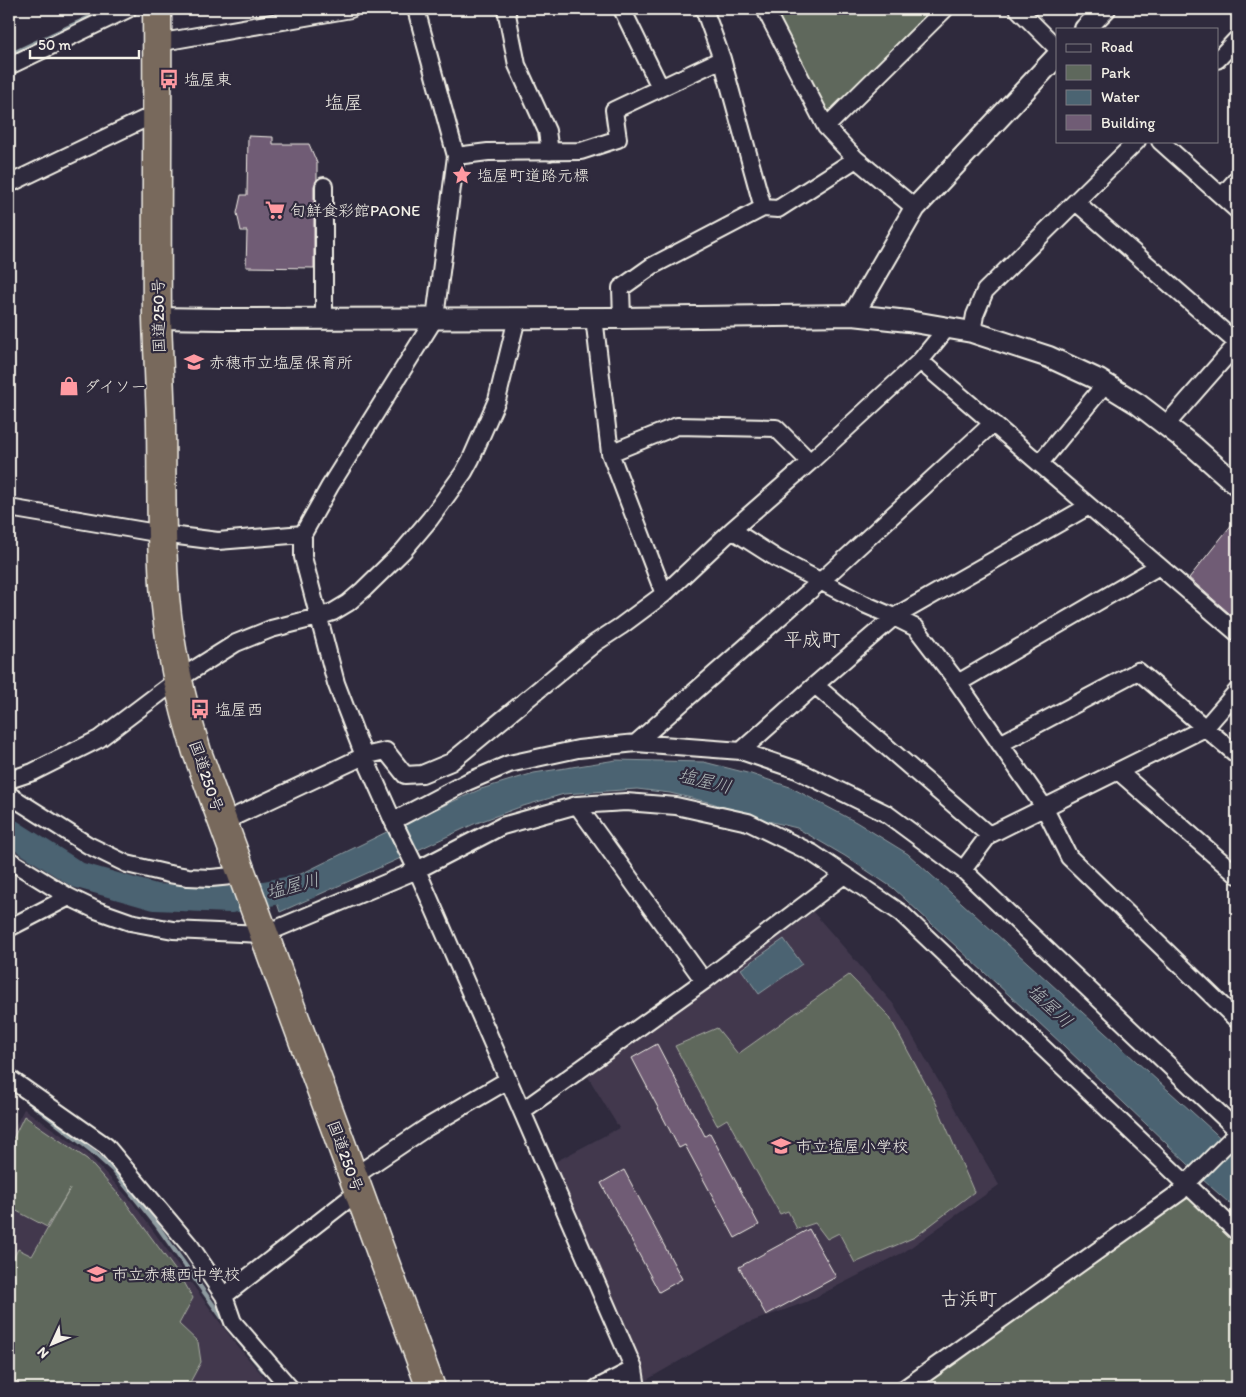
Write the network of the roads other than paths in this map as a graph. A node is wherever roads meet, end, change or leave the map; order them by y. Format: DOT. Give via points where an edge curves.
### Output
graph roads {
  1 [pos="128,9"];
  2 [pos="157,9"];
  3 [pos="351,9"];
  4 [pos="416,9"];
  5 [pos="506,9"];
  6 [pos="622,9"];
  7 [pos="704,9"];
  8 [pos="765,9"];
  9 [pos="945,9"];
  10 [pos="1018,9"];
  11 [pos="1105,9"];
  12 [pos="1086,28"];
  13 [pos="1237,39"];
  14 [pos="157,43"];
  15 [pos="1056,47"];
  16 [pos="1056,57"];
  17 [pos="722,59"];
  18 [pos="1218,59"];
  19 [pos="9,66"];
  20 [pos="660,88"];
  21 [pos="157,113"];
  22 [pos="826,127"];
  23 [pos="1136,142"];
  24 [pos="1161,142"];
  25 [pos="550,152"];
  26 [pos="456,156"];
  27 [pos="856,159"];
  28 [pos="1237,179"];
  29 [pos="9,184"];
  30 [pos="324,186"];
  31 [pos="1222,196"];
  32 [pos="1076,202"];
  33 [pos="763,208"];
  34 [pos="914,208"];
  35 [pos="1237,210"];
  36 [pos="854,315"];
  37 [pos="594,317"];
  38 [pos="157,318"];
  39 [pos="324,318"];
  40 [pos="435,318"];
  41 [pos="517,318"];
  42 [pos="622,318"];
  43 [pos="947,328"];
  44 [pos="972,332"];
  45 [pos="1237,343"];
  46 [pos="920,361"];
  47 [pos="1105,384"];
  48 [pos="993,423"];
  49 [pos="1166,425"];
  50 [pos="610,453"];
  51 [pos="810,462"];
  52 [pos="1040,464"];
  53 [pos="1237,485"];
  54 [pos="1089,506"];
  55 [pos="9,508"];
  56 [pos="732,530"];
  57 [pos="162,534"];
  58 [pos="303,534"];
  59 [pos="1159,566"];
  60 [pos="821,581"];
  61 [pos="664,594"];
  62 [pos="894,616"];
  63 [pos="318,617"];
  64 [pos="1237,633"];
  65 [pos="177,680"];
  66 [pos="958,684"];
  67 [pos="815,685"];
  68 [pos="1237,691"];
  69 [pos="1205,728"];
  70 [pos="636,742"];
  71 [pos="1000,744"];
  72 [pos="741,751"];
  73 [pos="364,756"];
  74 [pos="1237,756"];
  75 [pos="1118,771"];
  76 [pos="9,780"];
  77 [pos="9,795"];
  78 [pos="578,806"];
  79 [pos="1044,807"];
  80 [pos="223,822"];
  81 [pos="393,822"];
  82 [pos="989,835"];
  83 [pos="9,860"];
  84 [pos="417,870"];
  85 [pos="963,870"];
  86 [pos="242,875"];
  87 [pos="844,875"];
  88 [pos="1237,875"];
  89 [pos="69,898"];
  90 [pos="9,928"];
  91 [pos="264,934"];
  92 [pos="704,981"];
  93 [pos="1237,1020"];
  94 [pos="9,1078"];
  95 [pos="508,1080"];
  96 [pos="522,1110"];
  97 [pos="1237,1132"];
  98 [pos="356,1184"];
  99 [pos="1186,1184"];
  100 [pos="1237,1232"];
  101 [pos="224,1296"];
  102 [pos="634,1369"];
  103 [pos="909,1387"];
  104 [pos="290,1388"];
  105 [pos="431,1388"];
  106 [pos="597,1388"];
  107 [pos="637,1388"];
  1 -- 19 [label="street"];
  2 -- 14 [label="highway, 国道250号"];
  3 -- 14 [label="street"];
  4 -- 26 [label="street"];
  5 -- 25 [label="street" via="517,65 547,131"];
  6 -- 20 [label="street"];
  7 -- 17 [label="street"];
  8 -- 22 [label="street"];
  9 -- 22 [label="street"];
  10 -- 15 [label="street"];
  11 -- 12 [label="street"];
  13 -- 18 [label="street"];
  14 -- 21 [label="highway, 国道250号"];
  16 -- 34 [label="street"];
  17 -- 20 [label="street"];
  17 -- 33 [label="street"];
  20 -- 25 [label="street" via="614,110 618,139 581,151"];
  21 -- 29 [label="street"];
  21 -- 38 [label="highway, 国道250号"];
  22 -- 27 [label="street"];
  23 -- 32 [label="street"];
  24 -- 31 [label="street"];
  25 -- 26 [label="street" via="488,152"];
  26 -- 40 [label="street"];
  27 -- 33 [label="street" via="778,209"];
  27 -- 34 [label="street"];
  28 -- 31 [label="street"];
  30 -- 39 [label="street"];
  31 -- 35 [label="street"];
  32 -- 44 [label="street" via="985,291"];
  32 -- 45 [label="street"];
  33 -- 42 [label="street" via="652,266 622,288"];
  34 -- 36 [label="street"];
  36 -- 42 [label="street"];
  36 -- 43 [label="street" via="908,320"];
  37 -- 41 [label="street"];
  37 -- 42 [label="street"];
  37 -- 50 [label="street"];
  38 -- 39 [label="street"];
  38 -- 57 [label="highway, 国道250号"];
  39 -- 40 [label="street"];
  40 -- 41 [label="street"];
  40 -- 58 [label="street"];
  41 -- 63 [label="street" via="497,400 464,472 403,551 348,603"];
  43 -- 44 [label="street"];
  43 -- 46 [label="street"];
  44 -- 47 [label="street" via="1049,357"];
  45 -- 49 [label="street"];
  46 -- 48 [label="street"];
  46 -- 51 [label="street"];
  47 -- 49 [label="street"];
  47 -- 52 [label="street"];
  48 -- 52 [label="street"];
  48 -- 60 [label="street"];
  49 -- 53 [label="street"];
  50 -- 51 [label="street" via="676,426 776,428"];
  50 -- 61 [label="street"];
  51 -- 56 [label="street"];
  52 -- 54 [label="street"];
  54 -- 59 [label="street"];
  54 -- 62 [label="street"];
  55 -- 57 [label="street"];
  56 -- 60 [label="street"];
  56 -- 61 [label="street"];
  57 -- 58 [label="street" via="218,541"];
  57 -- 65 [label="highway, 国道250号" via="165,596"];
  58 -- 63 [label="street" via="303,557"];
  59 -- 64 [label="street"];
  59 -- 66 [label="street"];
  60 -- 62 [label="street"];
  60 -- 70 [label="street"];
  61 -- 73 [label="street" via="595,642 451,762 422,774 405,775 386,751"];
  62 -- 66 [label="street" via="916,628"];
  62 -- 67 [label="street"];
  63 -- 65 [label="street" via="271,629 236,643"];
  63 -- 73 [label="street" via="336,683"];
  65 -- 76 [label="street" via="99,739 33,772"];
  65 -- 80 [label="highway, 国道250号" via="197,752"];
  66 -- 71 [label="street"];
  67 -- 72 [label="street"];
  67 -- 82 [label="street"];
  68 -- 69 [label="street"];
  69 -- 71 [label="street" via="1138,671"];
  69 -- 74 [label="street"];
  69 -- 75 [label="street"];
  70 -- 72 [label="street"];
  70 -- 81 [label="street" via="578,749 509,764 467,782"];
  71 -- 79 [label="street"];
  72 -- 85 [label="street" via="797,770 887,814"];
  73 -- 80 [label="street"];
  73 -- 81 [label="street"];
  75 -- 79 [label="street"];
  75 -- 88 [label="street"];
  77 -- 86 [label="street" via="88,845 127,864 188,877"];
  78 -- 84 [label="street" via="502,826"];
  78 -- 87 [label="street" via="626,802 676,806 748,822 812,853"];
  78 -- 92 [label="street"];
  79 -- 82 [label="street"];
  79 -- 93 [label="street" via="1069,857"];
  80 -- 86 [label="highway, 国道250号"];
  81 -- 84 [label="street"];
  82 -- 85 [label="street"];
  83 -- 89 [label="street"];
  84 -- 91 [label="street"];
  84 -- 95 [label="street"];
  85 -- 97 [label="street"];
  86 -- 91 [label="highway, 国道250号"];
  87 -- 92 [label="street"];
  87 -- 99 [label="street" via="901,913"];
  89 -- 90 [label="street"];
  89 -- 91 [label="street" via="130,922 173,930"];
  91 -- 98 [label="highway, 国道250号"];
  92 -- 96 [label="street"];
  94 -- 101 [label="street" via="106,1146 191,1246"];
  95 -- 96 [label="street"];
  95 -- 98 [label="street" via="426,1128"];
  96 -- 102 [label="street"];
  97 -- 99 [label="street"];
  98 -- 101 [label="street"];
  98 -- 105 [label="highway, 国道250号"];
  99 -- 100 [label="street"];
  99 -- 103 [label="street" via="1180,1192"];
  101 -- 104 [label="street" via="233,1322"];
  102 -- 106 [label="street"];
  102 -- 107 [label="street"];
}
